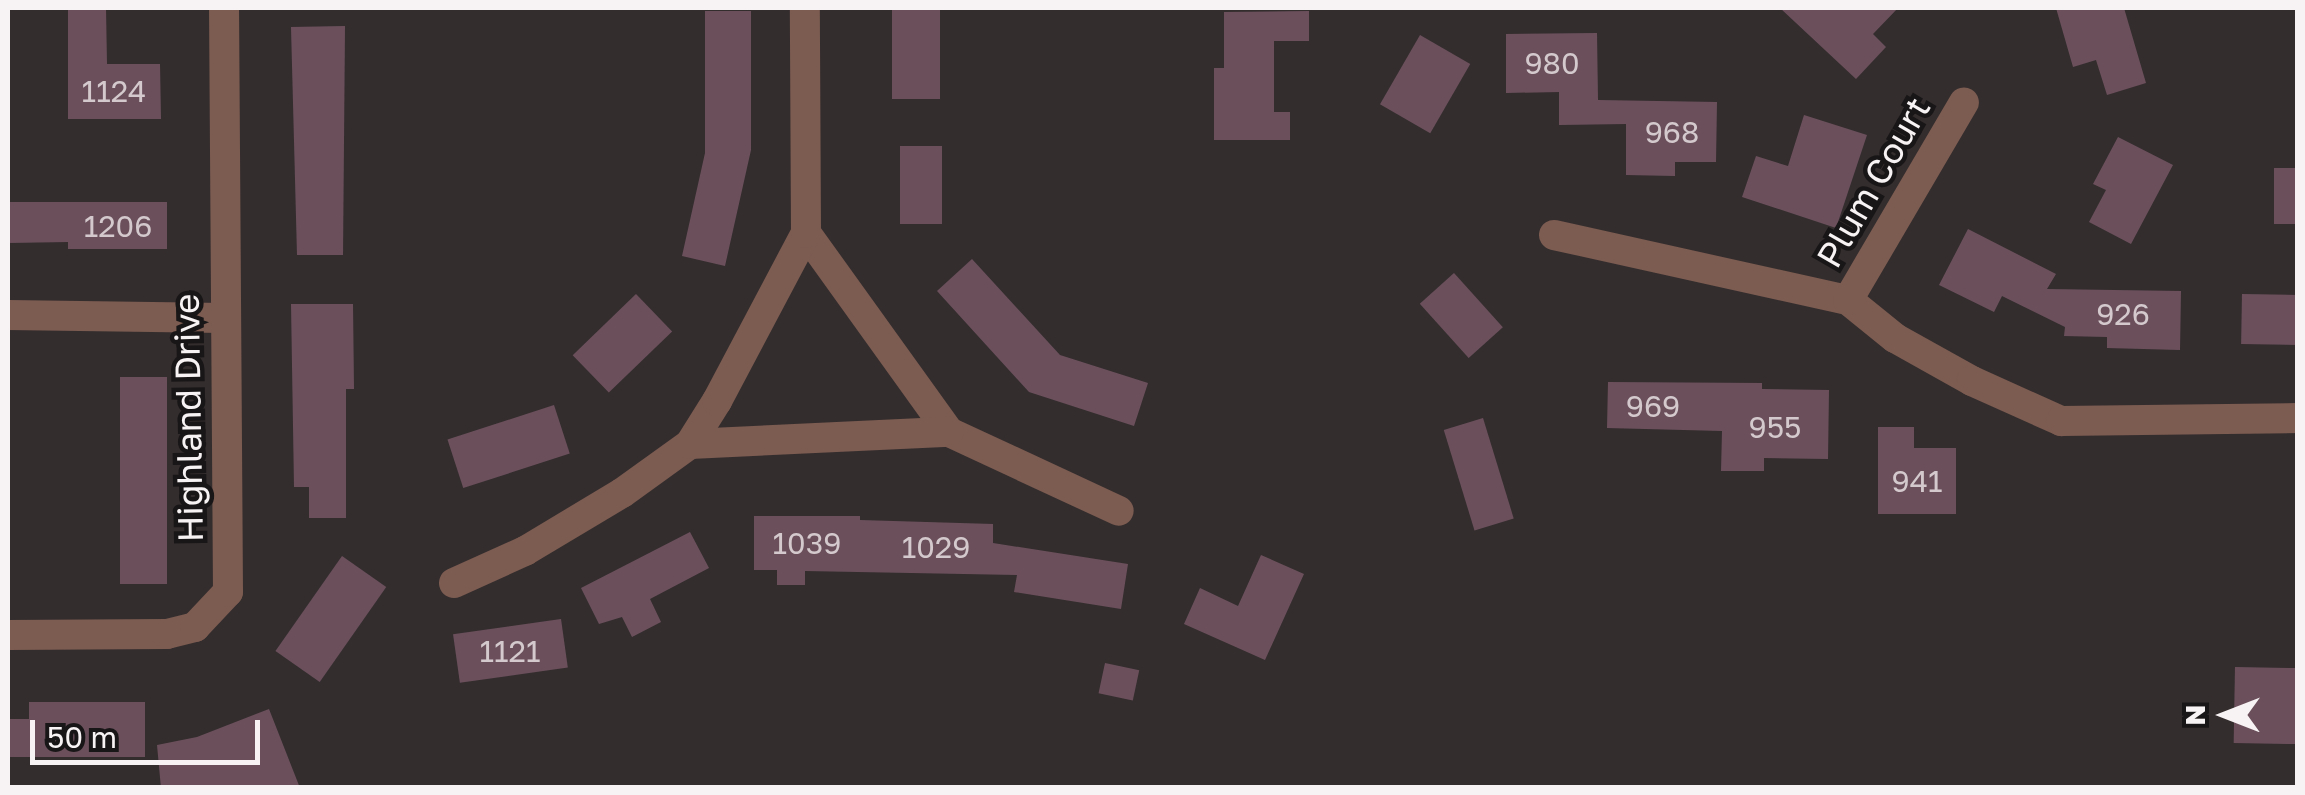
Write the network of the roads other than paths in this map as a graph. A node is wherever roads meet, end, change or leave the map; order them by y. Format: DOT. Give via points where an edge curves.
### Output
graph roads {
  1 [pos="224,8"];
  2 [pos="805,8"];
  3 [pos="1964,102"];
  4 [pos="806,233"];
  5 [pos="1554,235"];
  6 [pos="1848,300"];
  7 [pos="8,315"];
  8 [pos="224,318"];
  9 [pos="2298,418"];
  10 [pos="948,432"];
  11 [pos="690,444"];
  12 [pos="1119,511"];
  13 [pos="454,583"];
  14 [pos="8,636"];
  1 -- 8 [label="street, Highland Drive"];
  2 -- 4 [label="street"];
  3 -- 6 [label="street, Plum Court"];
  4 -- 10 [label="street"];
  4 -- 11 [label="street"];
  5 -- 6 [label="street"];
  6 -- 9 [label="street" via="1895,338 2061,421"];
  7 -- 8 [label="street"];
  8 -- 14 [label="street, Highland Drive" via="228,592 195,627 167,634"];
  10 -- 11 [label="street"];
  10 -- 12 [label="street"];
  11 -- 13 [label="street" via="575,524"];
}
